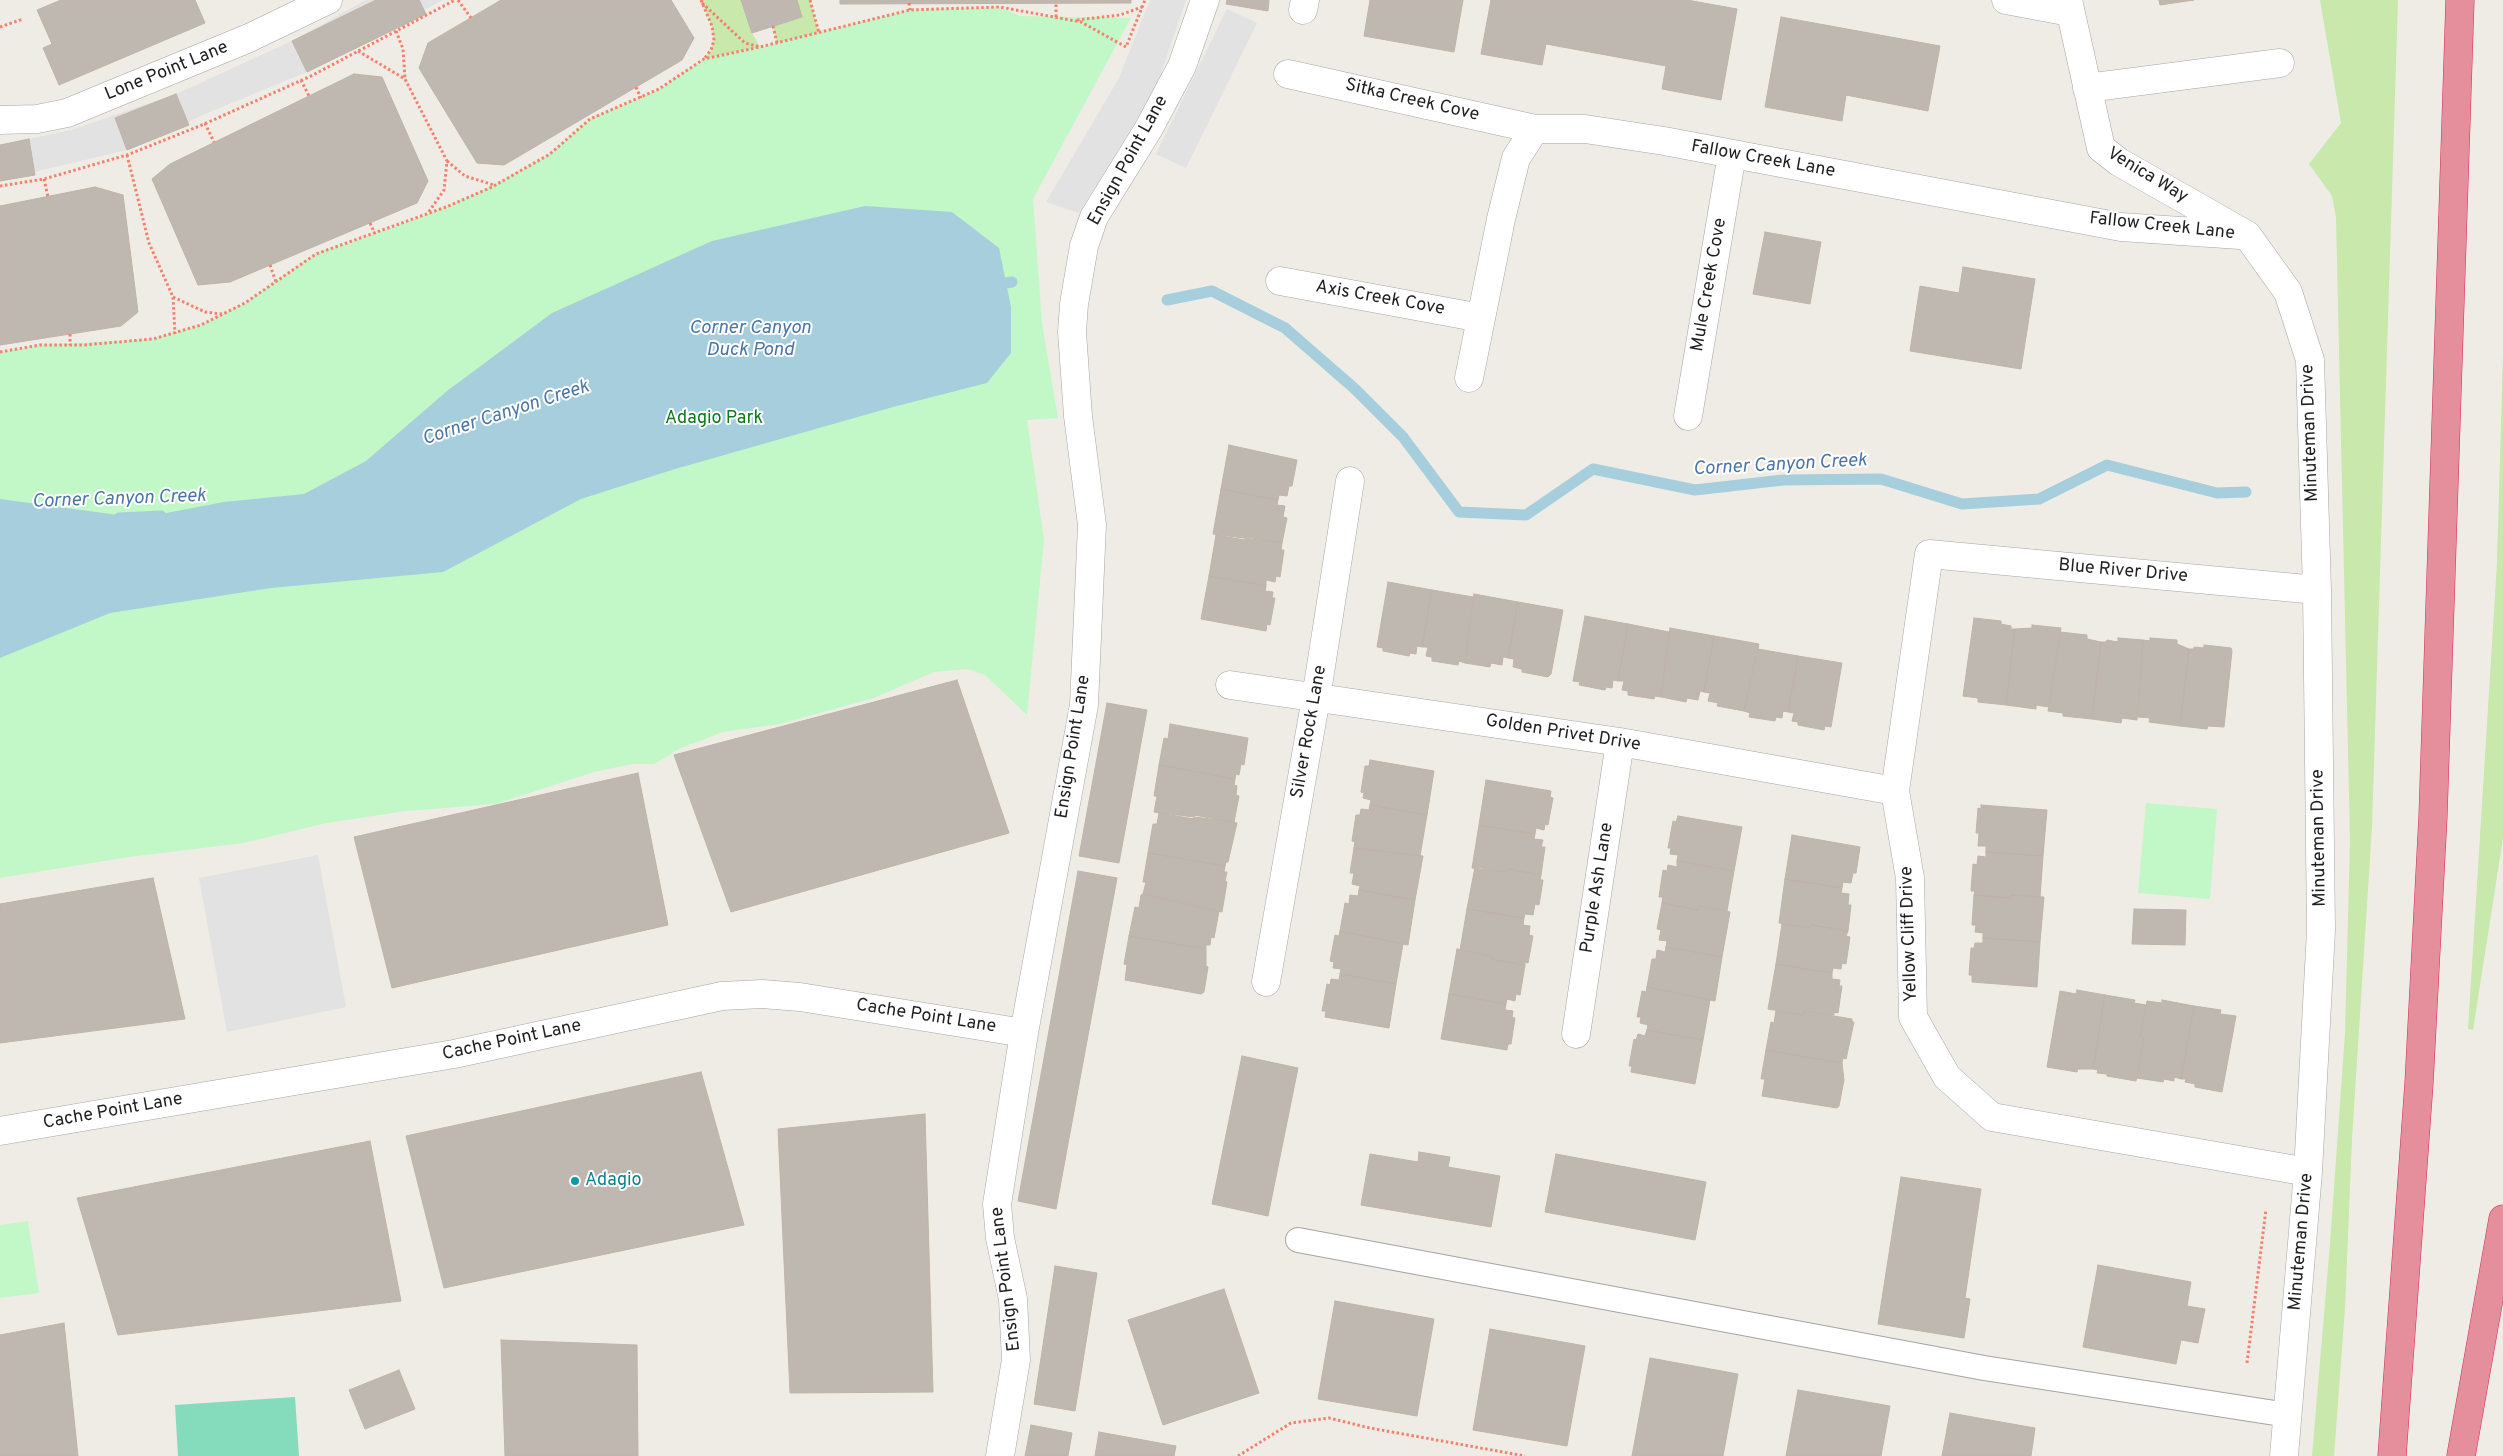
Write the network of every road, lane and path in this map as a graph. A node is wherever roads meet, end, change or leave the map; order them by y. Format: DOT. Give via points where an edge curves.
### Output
graph roads {
  1 [pos="456,0"];
  2 [pos="810,0"];
  3 [pos="1145,0"];
  4 [pos="1205,0"];
  5 [pos="2006,0"];
  6 [pos="2460,0"];
  7 [pos="702,2"];
  8 [pos="315,3"];
  9 [pos="1056,3"];
  10 [pos="909,4"];
  11 [pos="2069,6"];
  12 [pos="1142,7"];
  13 [pos="910,10"];
  14 [pos="1056,17"];
  15 [pos="23,18"];
  16 [pos="472,18"];
  17 [pos="1073,20"];
  18 [pos="773,26"];
  19 [pos="0,27"];
  20 [pos="396,31"];
  21 [pos="819,33"];
  22 [pos="777,43"];
  23 [pos="760,47"];
  24 [pos="358,51"];
  25 [pos="704,59"];
  26 [pos="2280,63"];
  27 [pos="1288,74"];
  28 [pos="405,79"];
  29 [pos="301,80"];
  30 [pos="636,87"];
  31 [pos="2087,88"];
  32 [pos="309,96"];
  33 [pos="641,98"];
  34 [pos="0,120"];
  35 [pos="205,123"];
  36 [pos="1535,129"];
  37 [pos="214,142"];
  38 [pos="1732,154"];
  39 [pos="127,155"];
  40 [pos="447,161"];
  41 [pos="44,179"];
  42 [pos="494,185"];
  43 [pos="0,186"];
  44 [pos="48,197"];
  45 [pos="427,214"];
  46 [pos="370,223"];
  47 [pos="375,234"];
  48 [pos="2247,235"];
  49 [pos="270,265"];
  50 [pos="1280,281"];
  51 [pos="276,282"];
  52 [pos="173,297"];
  53 [pos="222,314"];
  54 [pos="1481,318"];
  55 [pos="70,334"];
  56 [pos="175,334"];
  57 [pos="70,345"];
  58 [pos="0,352"];
  59 [pos="1469,378"];
  60 [pos="1688,416"];
  61 [pos="1350,481"];
  62 [pos="1929,554"];
  63 [pos="2317,590"];
  64 [pos="1230,685"];
  65 [pos="1316,698"];
  66 [pos="1620,742"];
  67 [pos="1894,791"];
  68 [pos="1266,982"];
  69 [pos="1024,1033"];
  70 [pos="1576,1034"];
  71 [pos="0,1130"];
  72 [pos="2308,1172"];
  73 [pos="2266,1209"];
  74 [pos="2503,1219"];
  75 [pos="1298,1240"];
  76 [pos="2247,1363"];
  77 [pos="2288,1415"];
  78 [pos="1000,1456"];
  79 [pos="1238,1456"];
  80 [pos="1525,1456"];
  81 [pos="2284,1456"];
  82 [pos="2392,1456"];
  83 [pos="2461,1456"];
  1 -- 16 [label="path"];
  1 -- 20 [label="path"];
  2 -- 21 [label="path"];
  3 -- 12 [label="path"];
  4 -- 69 [label="street, Ensign Point Lane" via="1182,66 1149,128 1094,217 1079,274 1072,332 1078,416 1092,525 1084,705"];
  5 -- 11 [label="street"];
  6 -- 82 [label="highway" via="2433,816 2419,1083"];
  7 -- 23 [label="path" via="745,43"];
  7 -- 25 [label="path" via="714,40"];
  8 -- 34 [label="street, Lone Point Lane" via="249,38 66,114"];
  9 -- 14 [label="path"];
  10 -- 13 [label="path"];
  11 -- 31 [label="street, Venica Way"];
  12 -- 17 [label="path" via="1120,15"];
  12 -- 17 [label="path" via="1126,47"];
  13 -- 14 [label="path" via="1000,7"];
  13 -- 21 [label="path"];
  14 -- 17 [label="path"];
  15 -- 19 [label="path"];
  18 -- 22 [label="path"];
  20 -- 24 [label="path"];
  20 -- 28 [label="path" via="403,50"];
  21 -- 22 [label="path"];
  22 -- 23 [label="path"];
  23 -- 25 [label="path"];
  24 -- 28 [label="path"];
  24 -- 29 [label="path"];
  25 -- 33 [label="path"];
  26 -- 31 [label="street"];
  27 -- 36 [label="street, Sitka Creek Cove"];
  28 -- 40 [label="path"];
  29 -- 32 [label="path"];
  29 -- 35 [label="path"];
  30 -- 33 [label="path"];
  31 -- 48 [label="street, Venica Way" via="2100,148"];
  33 -- 42 [label="path" via="590,119 550,154"];
  35 -- 37 [label="path"];
  35 -- 39 [label="path"];
  36 -- 38 [label="street, Fallow Creek Lane" via="1585,129"];
  36 -- 54 [label="street" via="1516,158"];
  38 -- 48 [label="street, Fallow Creek Lane" via="2121,226"];
  38 -- 60 [label="street, Mule Creek Cove"];
  39 -- 41 [label="path"];
  39 -- 52 [label="path" via="148,242"];
  40 -- 42 [label="path" via="465,176"];
  40 -- 45 [label="path" via="444,190"];
  41 -- 43 [label="path"];
  41 -- 44 [label="path"];
  42 -- 45 [label="path"];
  45 -- 47 [label="path"];
  46 -- 47 [label="path"];
  47 -- 51 [label="path" via="316,254"];
  48 -- 63 [label="street, Minuteman Drive" via="2288,292 2310,360"];
  49 -- 51 [label="path"];
  50 -- 54 [label="street, Axis Creek Cove"];
  51 -- 53 [label="path"];
  52 -- 53 [label="path" via="205,312"];
  52 -- 56 [label="path"];
  53 -- 56 [label="path"];
  54 -- 59 [label="street"];
  55 -- 57 [label="path"];
  56 -- 57 [label="path" via="153,339"];
  57 -- 58 [label="path" via="40,345"];
  61 -- 65 [label="street, Silver Rock Lane"];
  62 -- 63 [label="street, Blue River Drive"];
  62 -- 67 [label="street, Yellow Cliff Drive"];
  63 -- 72 [label="street, Minuteman Drive" via="2321,930"];
  64 -- 65 [label="street, Golden Privet Drive"];
  65 -- 66 [label="street, Golden Privet Drive"];
  65 -- 68 [label="street, Silver Rock Lane"];
  66 -- 67 [label="street, Golden Privet Drive"];
  66 -- 70 [label="street, Purple Ash Lane"];
  67 -- 72 [label="street, Yellow Cliff Drive" via="1910,878 1913,1017 1947,1077 1992,1117"];
  69 -- 71 [label="street, Cache Point Lane" via="800,996 722,996 454,1054"];
  69 -- 78 [label="street, Ensign Point Lane" via="997,1204 1000,1238 1013,1299 1016,1360"];
  72 -- 77 [label="street, Minuteman Drive"];
  73 -- 76 [label="path"];
  74 -- 83 [label="highway"];
  75 -- 77 [label="lane" via="1984,1368"];
  77 -- 81 [label="street, Minuteman Drive"];
  79 -- 80 [label="path" via="1291,1424 1329,1418"];
}
